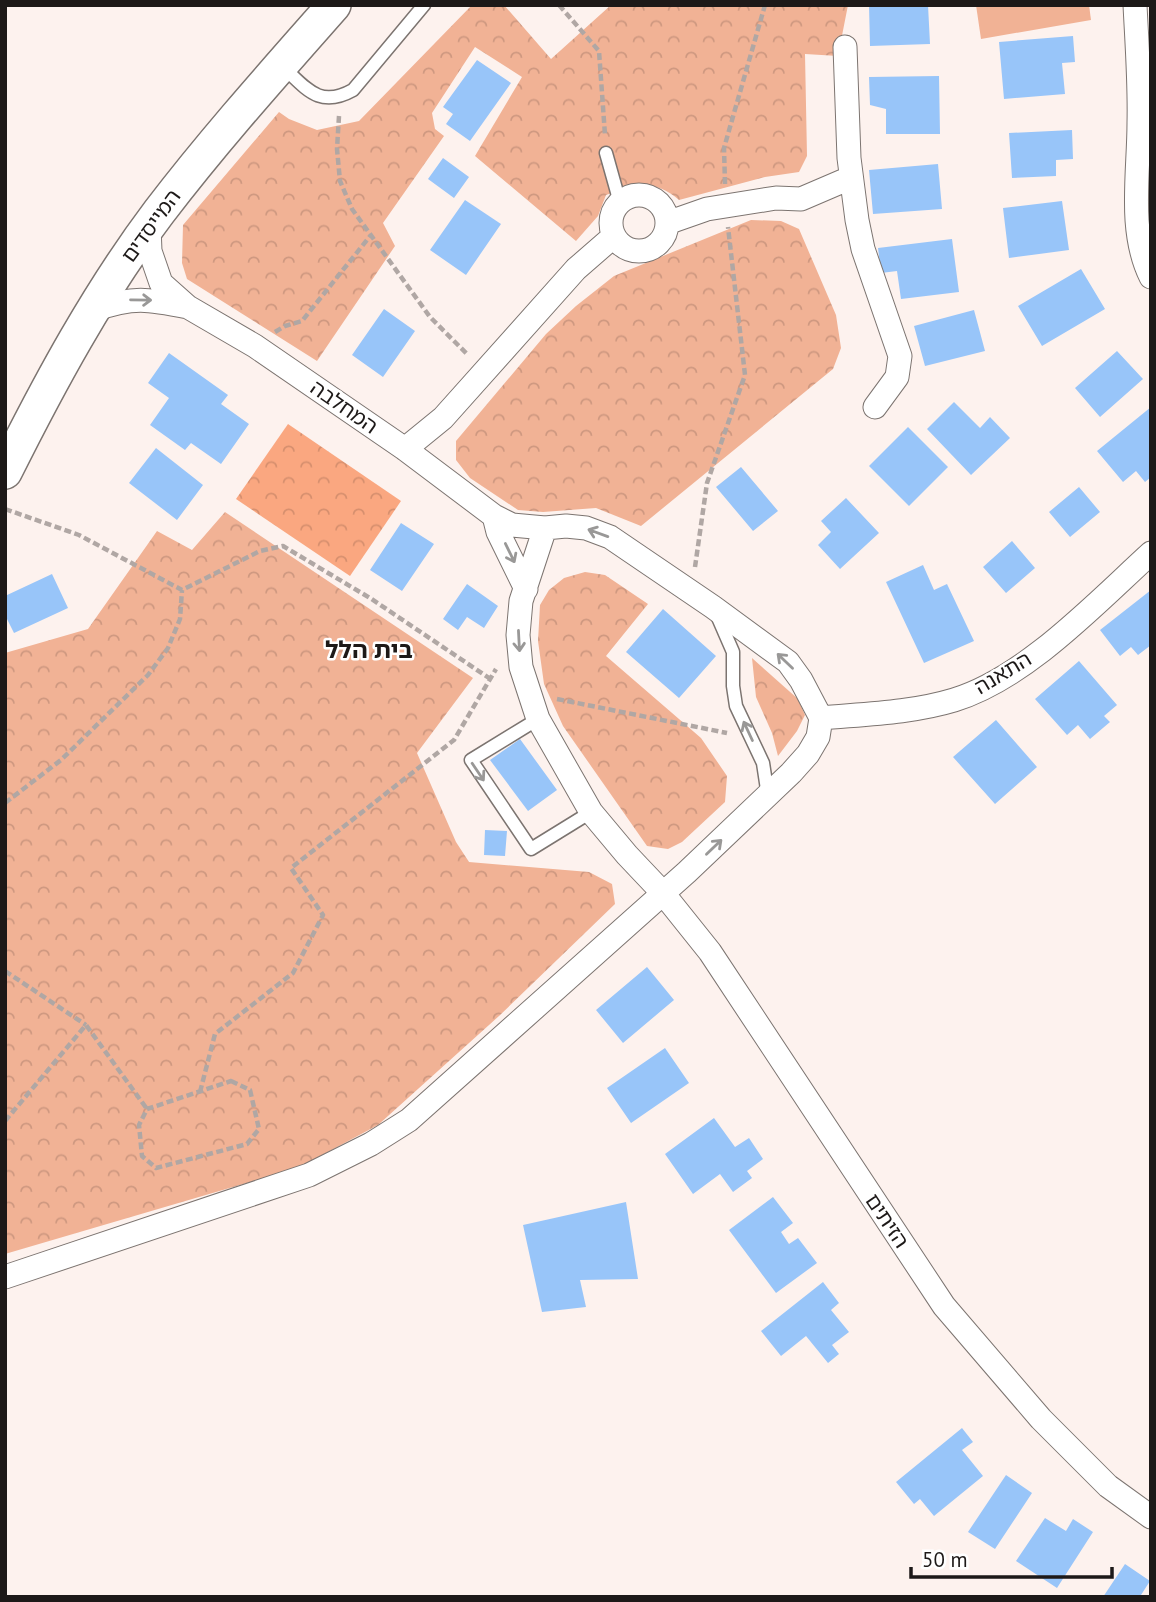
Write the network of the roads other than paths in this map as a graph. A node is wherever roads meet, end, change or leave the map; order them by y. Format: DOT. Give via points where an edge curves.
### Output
graph roads {
  1 [pos="334,5"];
  2 [pos="424,5"];
  3 [pos="1135,5"];
  4 [pos="845,47"];
  5 [pos="281,65"];
  6 [pos="606,153"];
  7 [pos="850,178"];
  8 [pos="620,203"];
  9 [pos="667,223"];
  10 [pos="149,227"];
  11 [pos="614,236"];
  12 [pos="1151,277"];
  13 [pos="188,307"];
  14 [pos="94,310"];
  15 [pos="875,407"];
  16 [pos="405,449"];
  17 [pos="5,472"];
  18 [pos="494,516"];
  19 [pos="545,528"];
  20 [pos="1151,553"];
  21 [pos="526,590"];
  22 [pos="713,607"];
  23 [pos="821,718"];
  24 [pos="538,719"];
  25 [pos="768,796"];
  26 [pos="591,812"];
  27 [pos="627,855"];
  28 [pos="687,872"];
  29 [pos="662,892"];
  30 [pos="5,1277"];
  31 [pos="1151,1517"];
  1 -- 5 [label="main road, המייסדים"];
  2 -- 5 [label="lane" via="354,90 340,97 326,99 312,93"];
  3 -- 12 [label="street" via="1138,224 1140,253"];
  4 -- 7 [label="street"];
  5 -- 10 [label="main road, המייסדים"];
  6 -- 8 [label="lane"];
  7 -- 9 [label="street" via="801,200 776,198 707,209"];
  7 -- 15 [label="street" via="863,249 900,356 897,377"];
  8 -- 9 [label="street" via="636,196 654,200 661,205"];
  8 -- 11 [label="street" via="611,219"];
  9 -- 11 [label="street" via="662,240 646,251 628,249"];
  10 -- 13 [label="street, המחלבה" via="150,251 162,283"];
  10 -- 14 [label="main road, המייסדים"];
  11 -- 16 [label="street" via="576,269 443,418"];
  14 -- 13 [label="street, המחלבה, one-way" via="137,299"];
  13 -- 16 [label="street, המחלבה" via="255,346"];
  14 -- 17 [label="main road, המייסדים" via="63,358"];
  16 -- 18 [label="street, המחלבה"];
  18 -- 19 [label="street, המחלבה" via="512,525"];
  18 -- 21 [label="street, one-way"];
  19 -- 21 [label="street, הזיתים"];
  22 -- 19 [label="street, המחלבה, one-way" via="610,537 586,528"];
  20 -- 23 [label="street, התאנה" via="1050,644 986,687 914,709"];
  21 -- 24 [label="street, הזיתים, one-way" via="518,635 521,667"];
  23 -- 22 [label="street, המחלבה, one-way" via="788,662"];
  25 -- 22 [label="lane, one-way" via="763,763 736,706 733,652"];
  23 -- 25 [label="street" via="818,737 808,754"];
  24 -- 26 [label="street, הזיתים"];
  24 -- 26 [label="lane, one-way" via="471,760 531,849"];
  28 -- 25 [label="street, one-way"];
  26 -- 27 [label="street, הזיתים"];
  27 -- 28 [label="street" via="652,870"];
  27 -- 29 [label="street, הזיתים"];
  28 -- 29 [label="street"];
  29 -- 30 [label="street" via="444,1090 371,1144 309,1175"];
  29 -- 31 [label="street, הזיתים" via="710,951 944,1306 1041,1419 1108,1486"];
}
